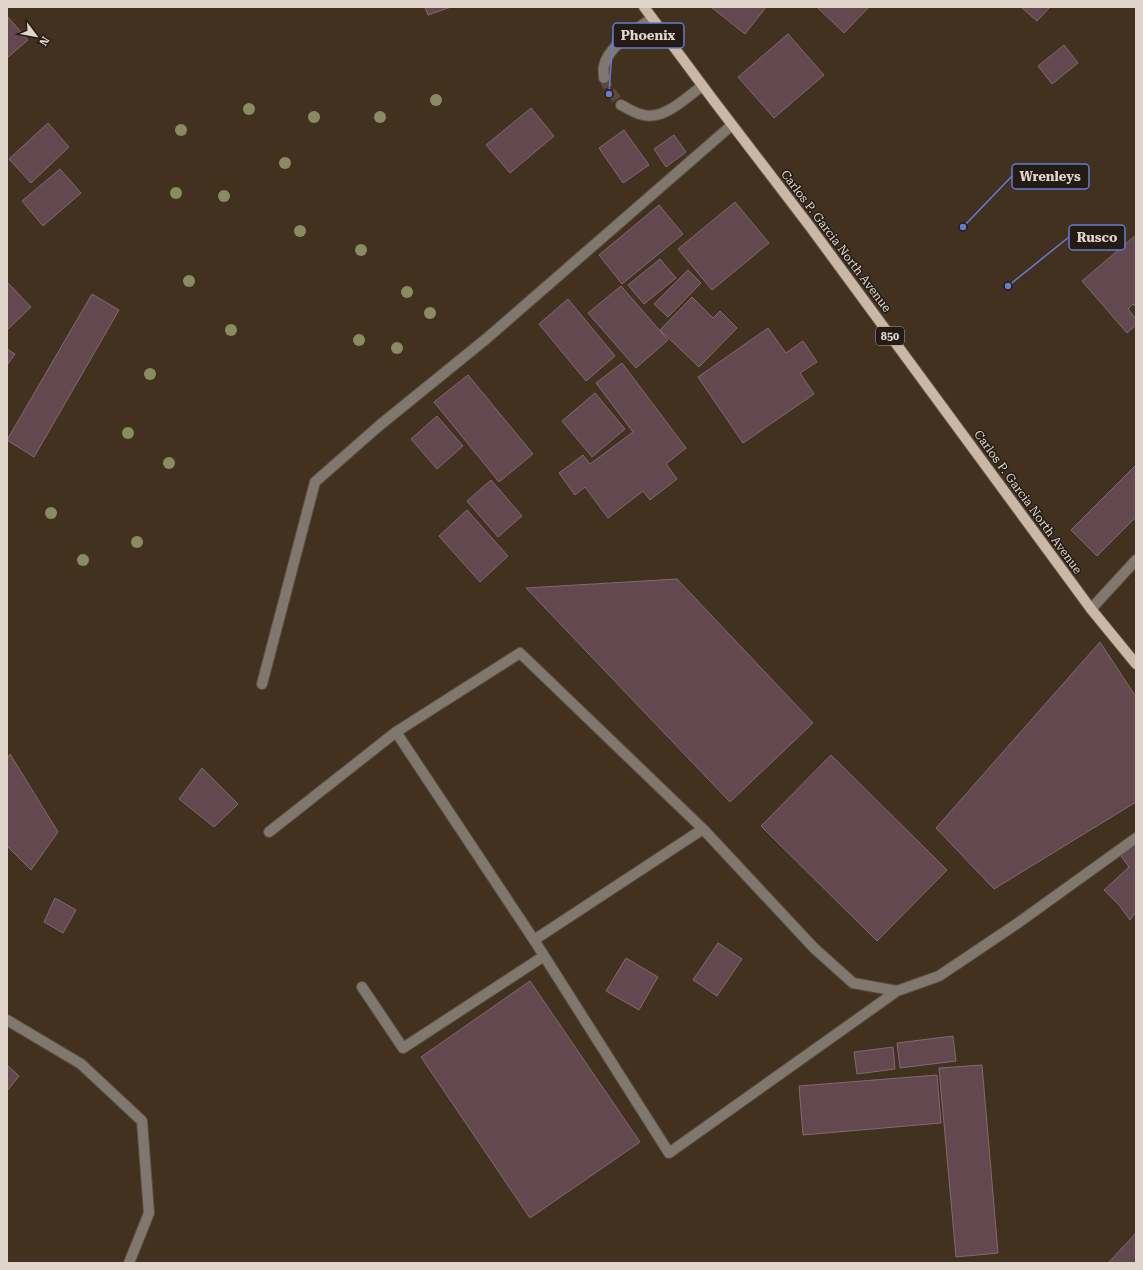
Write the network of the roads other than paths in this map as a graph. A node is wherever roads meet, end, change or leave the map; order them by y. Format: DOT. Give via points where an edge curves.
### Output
graph roads {
  1 [pos="644,7"];
  2 [pos="652,18"];
  3 [pos="604,78"];
  4 [pos="702,86"];
  5 [pos="621,105"];
  6 [pos="732,125"];
  7 [pos="1136,560"];
  8 [pos="1091,609"];
  9 [pos="1136,664"];
  10 [pos="262,684"];
  11 [pos="396,732"];
  12 [pos="703,829"];
  13 [pos="268,832"];
  14 [pos="1136,838"];
  15 [pos="534,940"];
  16 [pos="544,956"];
  17 [pos="362,987"];
  18 [pos="897,991"];
  19 [pos="7,1020"];
  20 [pos="129,1263"];
  1 -- 2 [label="main road, Carlos P. Garcia North Avenue / 850"];
  2 -- 3 [label="street" via="615,46 604,66"];
  2 -- 4 [label="main road, Carlos P. Garcia North Avenue / 850"];
  4 -- 5 [label="street" via="665,113 656,116 636,113"];
  4 -- 6 [label="main road, Carlos P. Garcia North Avenue / 850"];
  6 -- 8 [label="main road, Carlos P. Garcia North Avenue / 850" via="816,234"];
  6 -- 10 [label="street" via="486,339 380,425 315,482"];
  7 -- 8 [label="street"];
  8 -- 9 [label="main road, Carlos P. Garcia North Avenue / 850"];
  11 -- 12 [label="street" via="520,653"];
  11 -- 13 [label="street"];
  11 -- 15 [label="street"];
  12 -- 15 [label="street"];
  12 -- 18 [label="street" via="814,948 853,983"];
  14 -- 18 [label="street" via="939,976"];
  15 -- 16 [label="street"];
  16 -- 17 [label="street" via="403,1048"];
  16 -- 18 [label="street" via="669,1153"];
  19 -- 20 [label="street" via="80,1064 142,1121 149,1213"];
}
